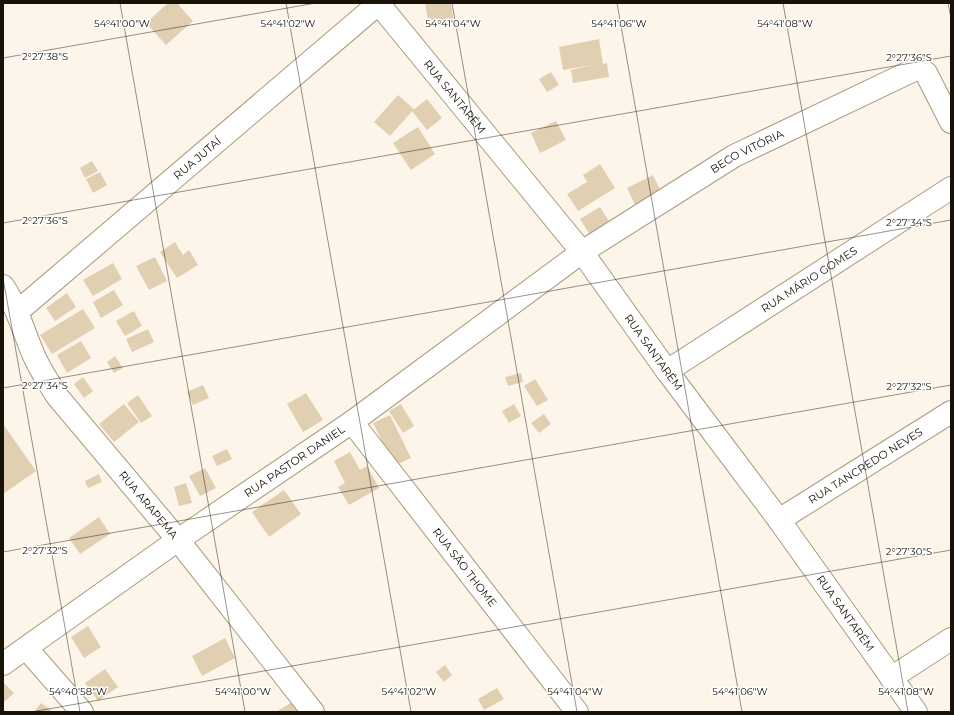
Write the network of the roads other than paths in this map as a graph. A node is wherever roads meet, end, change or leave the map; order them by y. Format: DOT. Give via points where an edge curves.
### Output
graph roads {
  1 [pos="379,3"];
  2 [pos="951,122"];
  3 [pos="951,188"];
  4 [pos="582,252"];
  5 [pos="3,286"];
  6 [pos="17,312"];
  7 [pos="667,370"];
  8 [pos="951,412"];
  9 [pos="352,422"];
  10 [pos="779,520"];
  11 [pos="178,540"];
  12 [pos="951,640"];
  13 [pos="26,648"];
  14 [pos="3,664"];
  15 [pos="891,678"];
  16 [pos="82,712"];
  17 [pos="313,712"];
  18 [pos="577,712"];
  19 [pos="916,712"];
  1 -- 4 [label="street, RUA SANTARÉM"];
  1 -- 6 [label="street, RUA JUTAÍ"];
  2 -- 4 [label="street, BECO VITÓRIA" via="926,73 920,69 912,70 734,156"];
  3 -- 7 [label="street, RUA MÁRIO GOMES"];
  4 -- 7 [label="street, RUA SANTARÉM"];
  4 -- 9 [label="street, RUA PASTOR DANIEL"];
  5 -- 6 [label="street, RUA ARAPEMA"];
  6 -- 11 [label="street, RUA ARAPEMA" via="35,358 57,396"];
  7 -- 10 [label="street, RUA SANTARÉM"];
  8 -- 10 [label="street, RUA TANCREDO NEVES"];
  9 -- 11 [label="street, RUA PASTOR DANIEL"];
  9 -- 18 [label="street, RUA SÃO THOME"];
  10 -- 15 [label="street, RUA SANTARÉM"];
  11 -- 13 [label="street, RUA PASTOR DANIEL"];
  11 -- 17 [label="street, RUA ARAPEMA"];
  12 -- 15 [label="street"];
  13 -- 14 [label="street, RUA PASTOR DANIEL"];
  13 -- 16 [label="street"];
  15 -- 19 [label="street, RUA SANTARÉM"];
}
